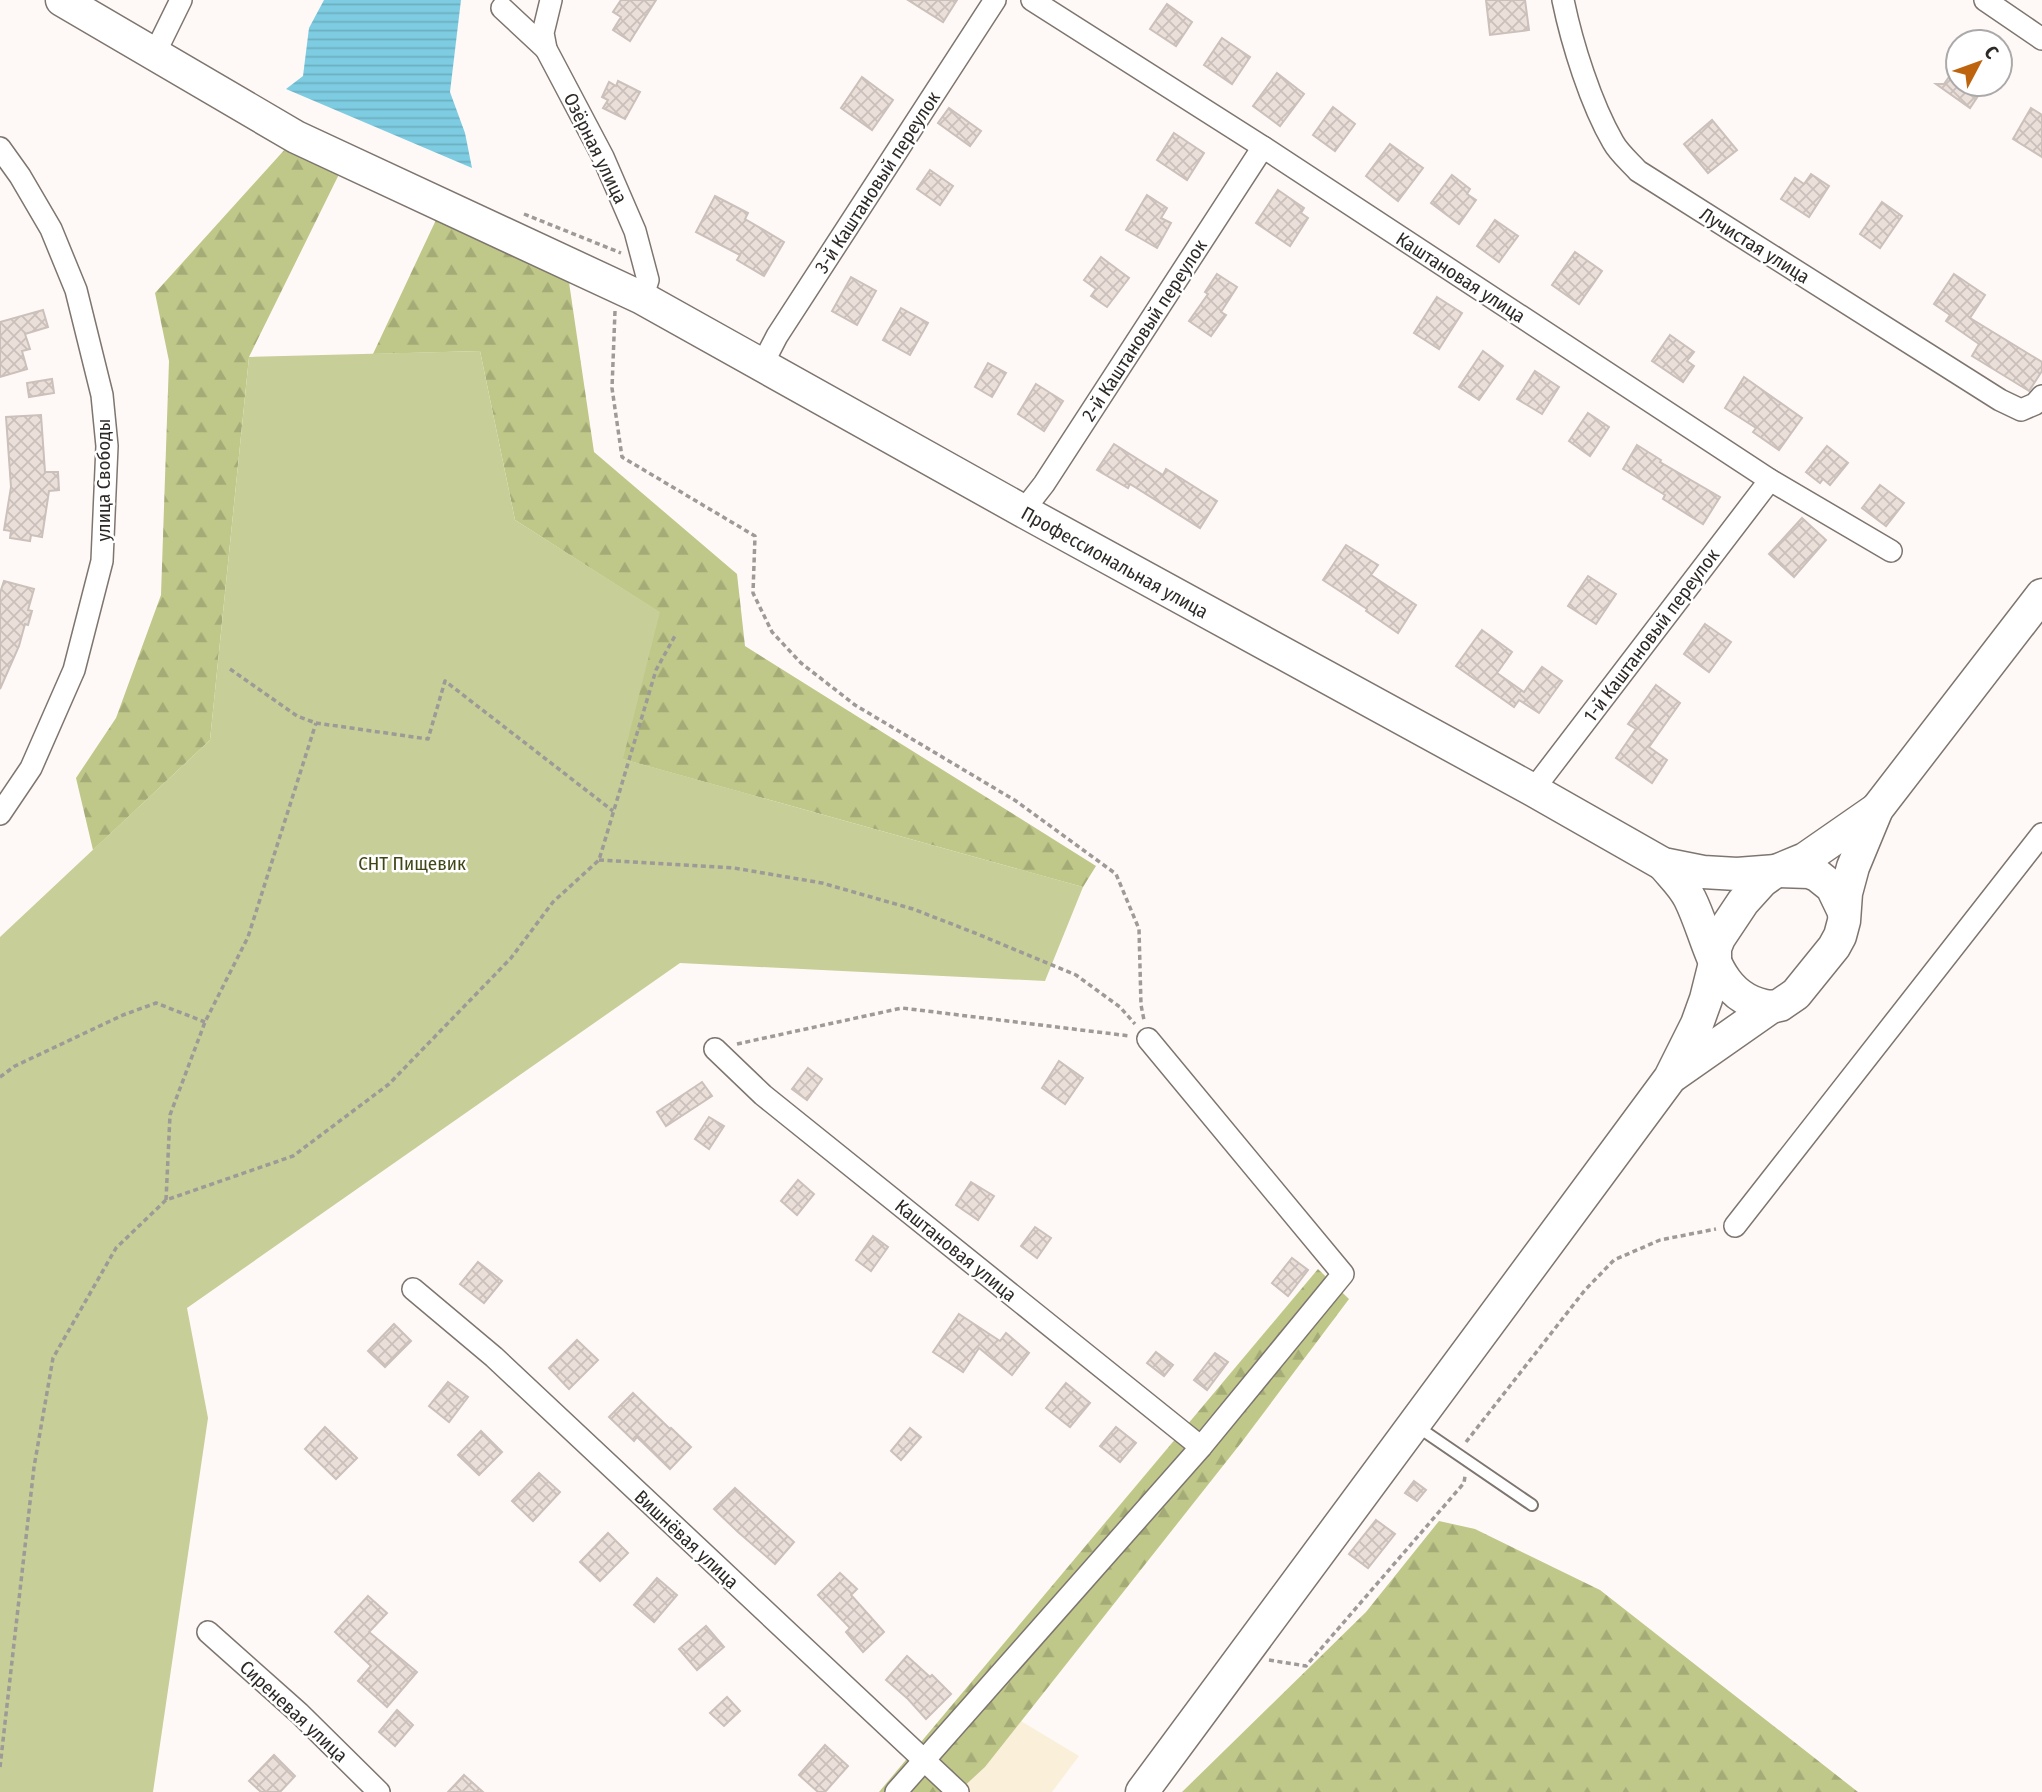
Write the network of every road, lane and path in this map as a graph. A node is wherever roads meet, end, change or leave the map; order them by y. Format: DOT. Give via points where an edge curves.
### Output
graph roads {
  1 [pos="62,0"];
  2 [pos="181,0"];
  3 [pos="551,0"];
  4 [pos="996,0"];
  5 [pos="1032,0"];
  6 [pos="1563,0"];
  7 [pos="1985,0"];
  8 [pos="502,8"];
  9 [pos="2042,39"];
  10 [pos="547,49"];
  11 [pos="154,55"];
  12 [pos="1263,147"];
  13 [pos="0,148"];
  14 [pos="629,292"];
  15 [pos="762,365"];
  16 [pos="2039,400"];
  17 [pos="1770,480"];
  18 [pos="1023,511"];
  19 [pos="1891,551"];
  20 [pos="2042,595"];
  21 [pos="676,634"];
  22 [pos="230,669"];
  23 [pos="316,723"];
  24 [pos="1533,790"];
  25 [pos="1877,808"];
  26 [pos="613,811"];
  27 [pos="0,814"];
  28 [pos="2042,834"];
  29 [pos="599,860"];
  30 [pos="1662,864"];
  31 [pos="1776,871"];
  32 [pos="1844,912"];
  33 [pos="1715,962"];
  34 [pos="1771,1007"];
  35 [pos="205,1022"];
  36 [pos="1148,1039"];
  37 [pos="715,1049"];
  38 [pos="0,1077"];
  39 [pos="1670,1078"];
  40 [pos="166,1200"];
  41 [pos="1735,1226"];
  42 [pos="413,1289"];
  43 [pos="1413,1424"];
  44 [pos="1201,1447"];
  45 [pos="1468,1461"];
  46 [pos="1532,1505"];
  47 [pos="208,1632"];
  48 [pos="1267,1659"];
  49 [pos="924,1761"];
  50 [pos="0,1767"];
  51 [pos="379,1792"];
  52 [pos="895,1792"];
  53 [pos="958,1792"];
  54 [pos="1142,1792"];
  1 -- 11 [label="main road"];
  2 -- 11 [label="street"];
  3 -- 10 [label="street, Озёрная улица" via="542,33"];
  4 -- 15 [label="street, 3-й Каштановый переулок"];
  5 -- 12 [label="street, Каштановая улица"];
  6 -- 16 [label="street, Лучистая улица" via="1569,33 1598,110 1614,145 1638,171 2000,400 2021,410"];
  7 -- 9 [label="street"];
  8 -- 10 [label="street"];
  10 -- 14 [label="street, Озёрная улица" via="635,231 648,280"];
  11 -- 14 [label="main road, Профессиональная улица" via="296,136"];
  12 -- 17 [label="street, Каштановая улица"];
  12 -- 18 [label="street, 2-й Каштановый переулок"];
  13 -- 27 [label="street, улица Свободы" via="51,229 76,290 102,395 107,446 102,561 74,670 31,768"];
  14 -- 15 [label="main road, Профессиональная улица"];
  14 -- 36 [label="path" via="612,388 622,457 755,536 753,593 772,632 801,663 855,705 1016,801 1116,874 1139,929 1140,1005"];
  15 -- 18 [label="main road, Профессиональная улица"];
  17 -- 19 [label="street, Каштановая улица"];
  17 -- 24 [label="street, 1-й Каштановый переулок"];
  18 -- 24 [label="main road, Профессиональная улица"];
  20 -- 25 [label="main road"];
  21 -- 26 [label="path" via="656,670"];
  22 -- 23 [label="path" via="297,716"];
  23 -- 26 [label="path" via="428,739 445,681"];
  23 -- 35 [label="path" via="248,937"];
  24 -- 30 [label="main road, Профессиональная улица"];
  25 -- 31 [label="main road" via="1805,859"];
  25 -- 32 [label="main road" via="1853,867"];
  26 -- 29 [label="path"];
  28 -- 41 [label="street"];
  29 -- 36 [label="path" via="734,868 822,883 912,909 1076,975 1120,1007"];
  29 -- 40 [label="path" via="553,902 511,958 389,1084 293,1156"];
  30 -- 31 [label="main road" via="1703,872"];
  30 -- 33 [label="main road" via="1690,899"];
  31 -- 32 [label="main road" via="1817,875 1832,887"];
  31 -- 33 [label="main road" via="1753,891 1726,927 1715,948"];
  32 -- 34 [label="main road" via="1840,936 1818,968 1796,994"];
  33 -- 34 [label="main road" via="1727,983 1744,999"];
  33 -- 39 [label="main road" via="1698,1024"];
  34 -- 39 [label="main road"];
  35 -- 38 [label="path" via="156,1003 15,1066"];
  35 -- 40 [label="path" via="170,1115"];
  36 -- 37 [label="path" via="902,1008"];
  36 -- 44 [label="street" via="1343,1275"];
  37 -- 44 [label="street, Каштановая улица" via="763,1095"];
  39 -- 43 [label="main road"];
  40 -- 50 [label="path" via="116,1248 52,1359 33,1467"];
  41 -- 45 [label="path" via="1660,1240 1614,1259 1462,1448"];
  42 -- 49 [label="street, Вишнёвая улица" via="494,1357"];
  43 -- 45 [label="lane"];
  43 -- 54 [label="main road"];
  44 -- 49 [label="street"];
  45 -- 46 [label="lane"];
  45 -- 48 [label="path" via="1464,1483 1306,1666"];
  47 -- 51 [label="street, Сиреневая улица"];
  49 -- 52 [label="street"];
  49 -- 53 [label="street, Вишнёвая улица"];
}
